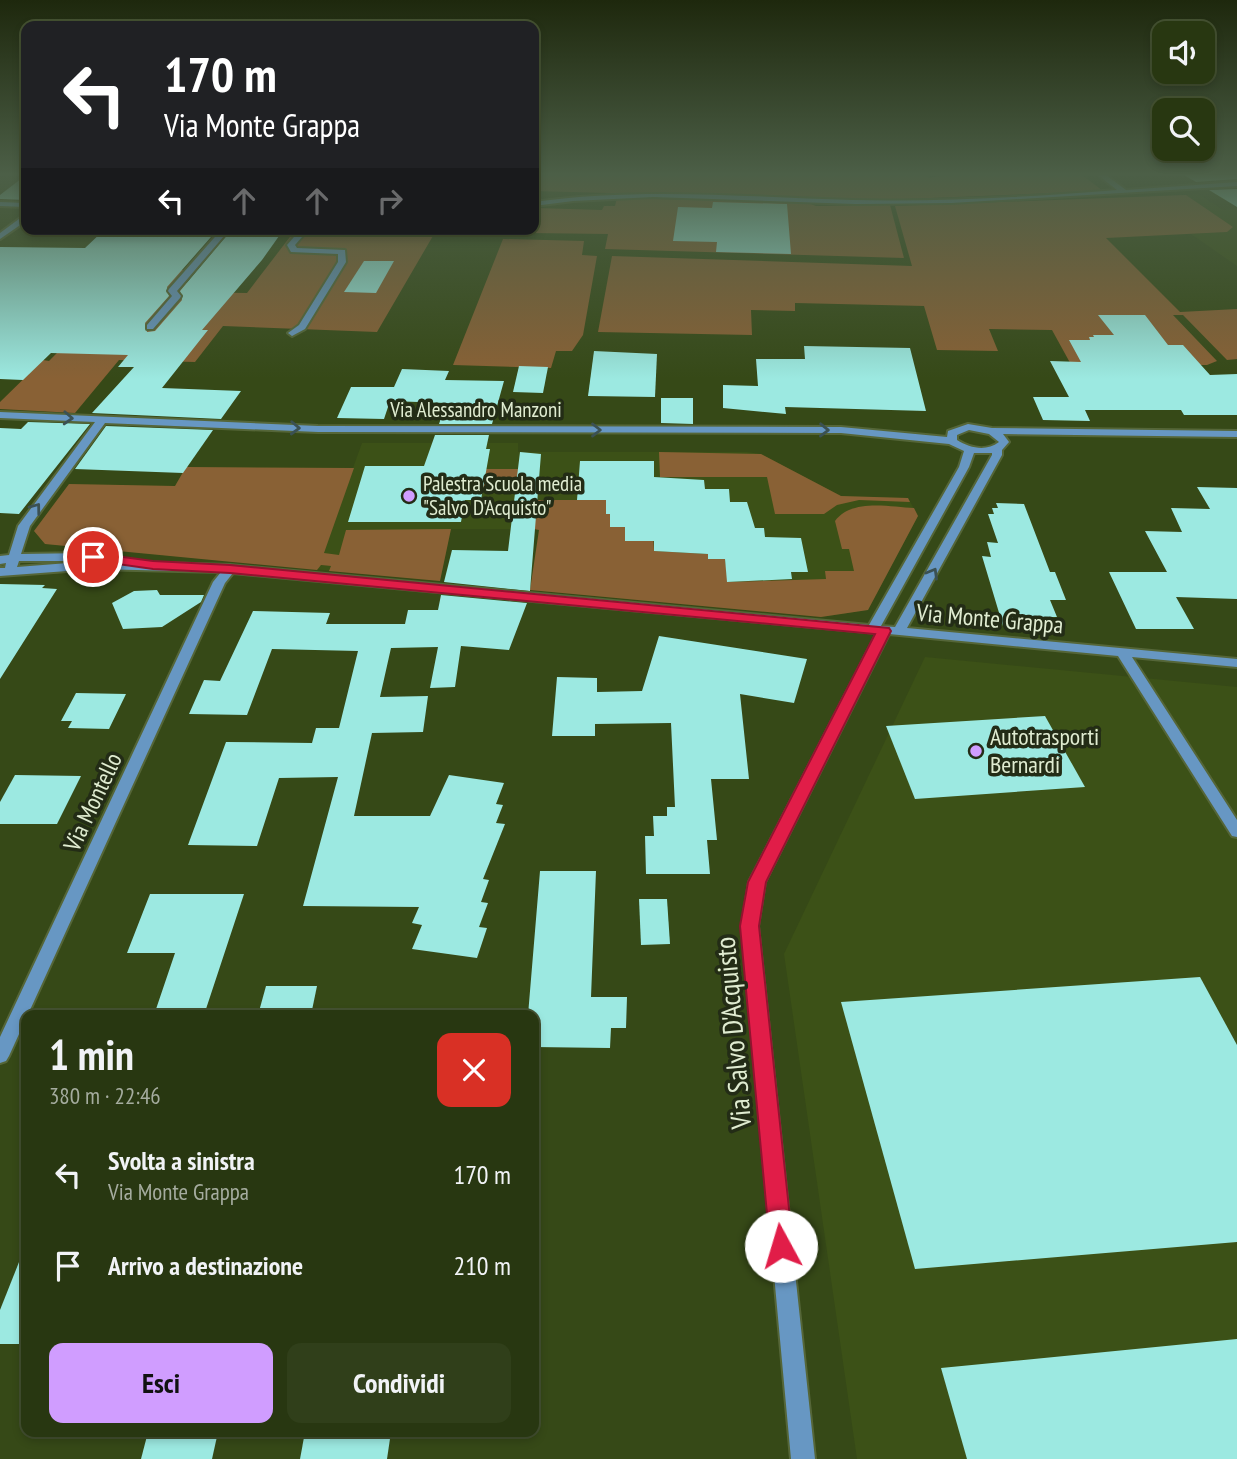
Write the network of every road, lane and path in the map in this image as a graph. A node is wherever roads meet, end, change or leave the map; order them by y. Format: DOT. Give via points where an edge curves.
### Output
graph roads {
  1 [pos="214,243"];
  2 [pos="293,243"];
  3 [pos="150,327"];
  4 [pos="292,333"];
  5 [pos="0,415"];
  6 [pos="102,420"];
  7 [pos="992,431"];
  8 [pos="1049,433"];
  9 [pos="1237,433"];
  10 [pos="952,441"];
  11 [pos="1000,445"];
  12 [pos="970,450"];
  13 [pos="0,560"];
  14 [pos="8,566"];
  15 [pos="230,569"];
  16 [pos="885,631"];
  17 [pos="1123,653"];
  18 [pos="1237,663"];
  19 [pos="1237,832"];
  20 [pos="21,1010"];
  21 [pos="21,1011"];
  22 [pos="0,1056"];
  23 [pos="803,1459"];
  1 -- 3 [label="street" via="172,291 177,296"];
  2 -- 4 [label="street" via="294,250 342,252 342,262 302,327"];
  5 -- 6 [label="street, Via Alessandro Manzoni, one-way"];
  6 -- 10 [label="street, Via Alessandro Manzoni, one-way" via="318,429 841,430"];
  14 -- 6 [label="street, one-way" via="24,526"];
  7 -- 8 [label="street"];
  7 -- 10 [label="street" via="968,427 958,430 950,437"];
  7 -- 11 [label="street" via="1001,436"];
  8 -- 9 [label="street"];
  8 -- 11 [label="street"];
  10 -- 12 [label="street"];
  11 -- 12 [label="street"];
  16 -- 11 [label="street, Via Salvo D'Acquisto, one-way" via="980,490"];
  12 -- 16 [label="street, Via Salvo D'Acquisto"];
  13 -- 14 [label="street, Via Monte Grappa"];
  14 -- 15 [label="street, Via Monte Grappa"];
  15 -- 16 [label="street, Via Monte Grappa"];
  15 -- 20 [label="street, Via Montello" via="219,582"];
  16 -- 17 [label="street, Via Monte Grappa"];
  16 -- 23 [label="street, Via Salvo D'Acquisto" via="757,882 750,926"];
  17 -- 18 [label="street, Via Monte Grappa"];
  17 -- 19 [label="street"];
  21 -- 22 [label="street, Via Montello"];
}
